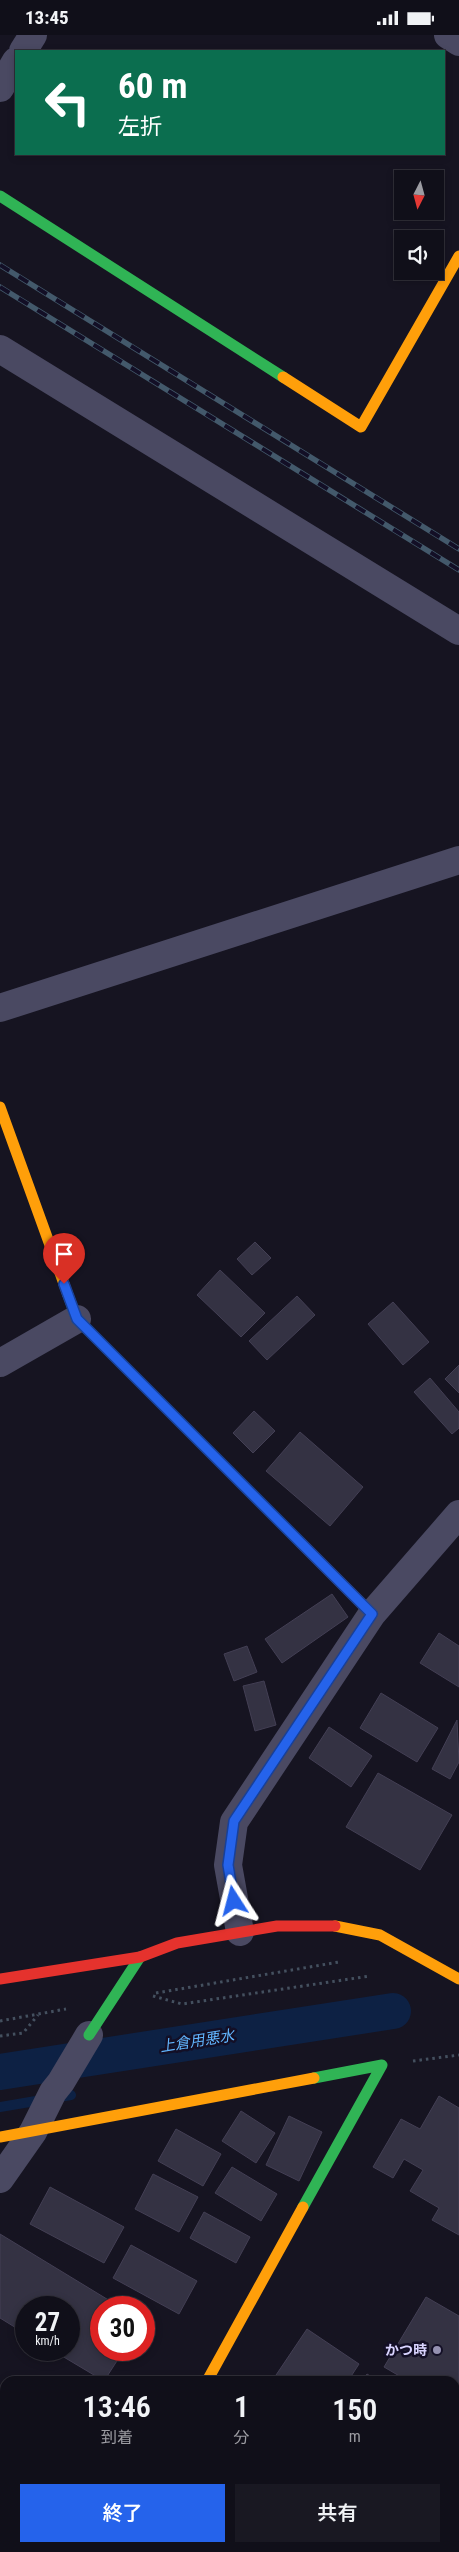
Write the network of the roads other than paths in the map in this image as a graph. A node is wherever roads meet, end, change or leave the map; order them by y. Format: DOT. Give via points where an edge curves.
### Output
graph roads {
  1 [pos="33,35"];
  2 [pos="448,35"];
  3 [pos="459,42"];
  4 [pos="24,50"];
  5 [pos="15,63"];
  6 [pos="0,88"];
  7 [pos="0,196"];
  8 [pos="459,256"];
  9 [pos="0,349"];
  10 [pos="459,631"];
  11 [pos="459,860"];
  12 [pos="0,1008"];
  13 [pos="0,1107"];
  14 [pos="77,1319"];
  15 [pos="0,1363"];
  16 [pos="459,1514"];
  17 [pos="372,1614"];
  18 [pos="240,1932"];
  19 [pos="140,1957"];
  20 [pos="458,1976"];
  21 [pos="0,1979"];
  22 [pos="89,2035"];
  23 [pos="33,2132"];
  24 [pos="0,2137"];
  25 [pos="0,2179"];
  26 [pos="210,2376"];
  1 -- 4 [label="street"];
  2 -- 3 [label="street"];
  5 -- 6 [label="street"];
  7 -- 8 [label="street" via="361,427"];
  9 -- 10 [label="street"];
  11 -- 12 [label="street"];
  13 -- 14 [label="street"];
  14 -- 15 [label="street"];
  14 -- 17 [label="street"];
  16 -- 17 [label="street"];
  17 -- 18 [label="street" via="234,1821 228,1865"];
  18 -- 19 [label="street" via="177,1943"];
  18 -- 20 [label="street" via="276,1926 333,1926 380,1935"];
  19 -- 21 [label="street"];
  19 -- 22 [label="street"];
  22 -- 23 [label="street"];
  23 -- 24 [label="street"];
  23 -- 25 [label="street"];
  23 -- 26 [label="street" via="382,2065"];
}
